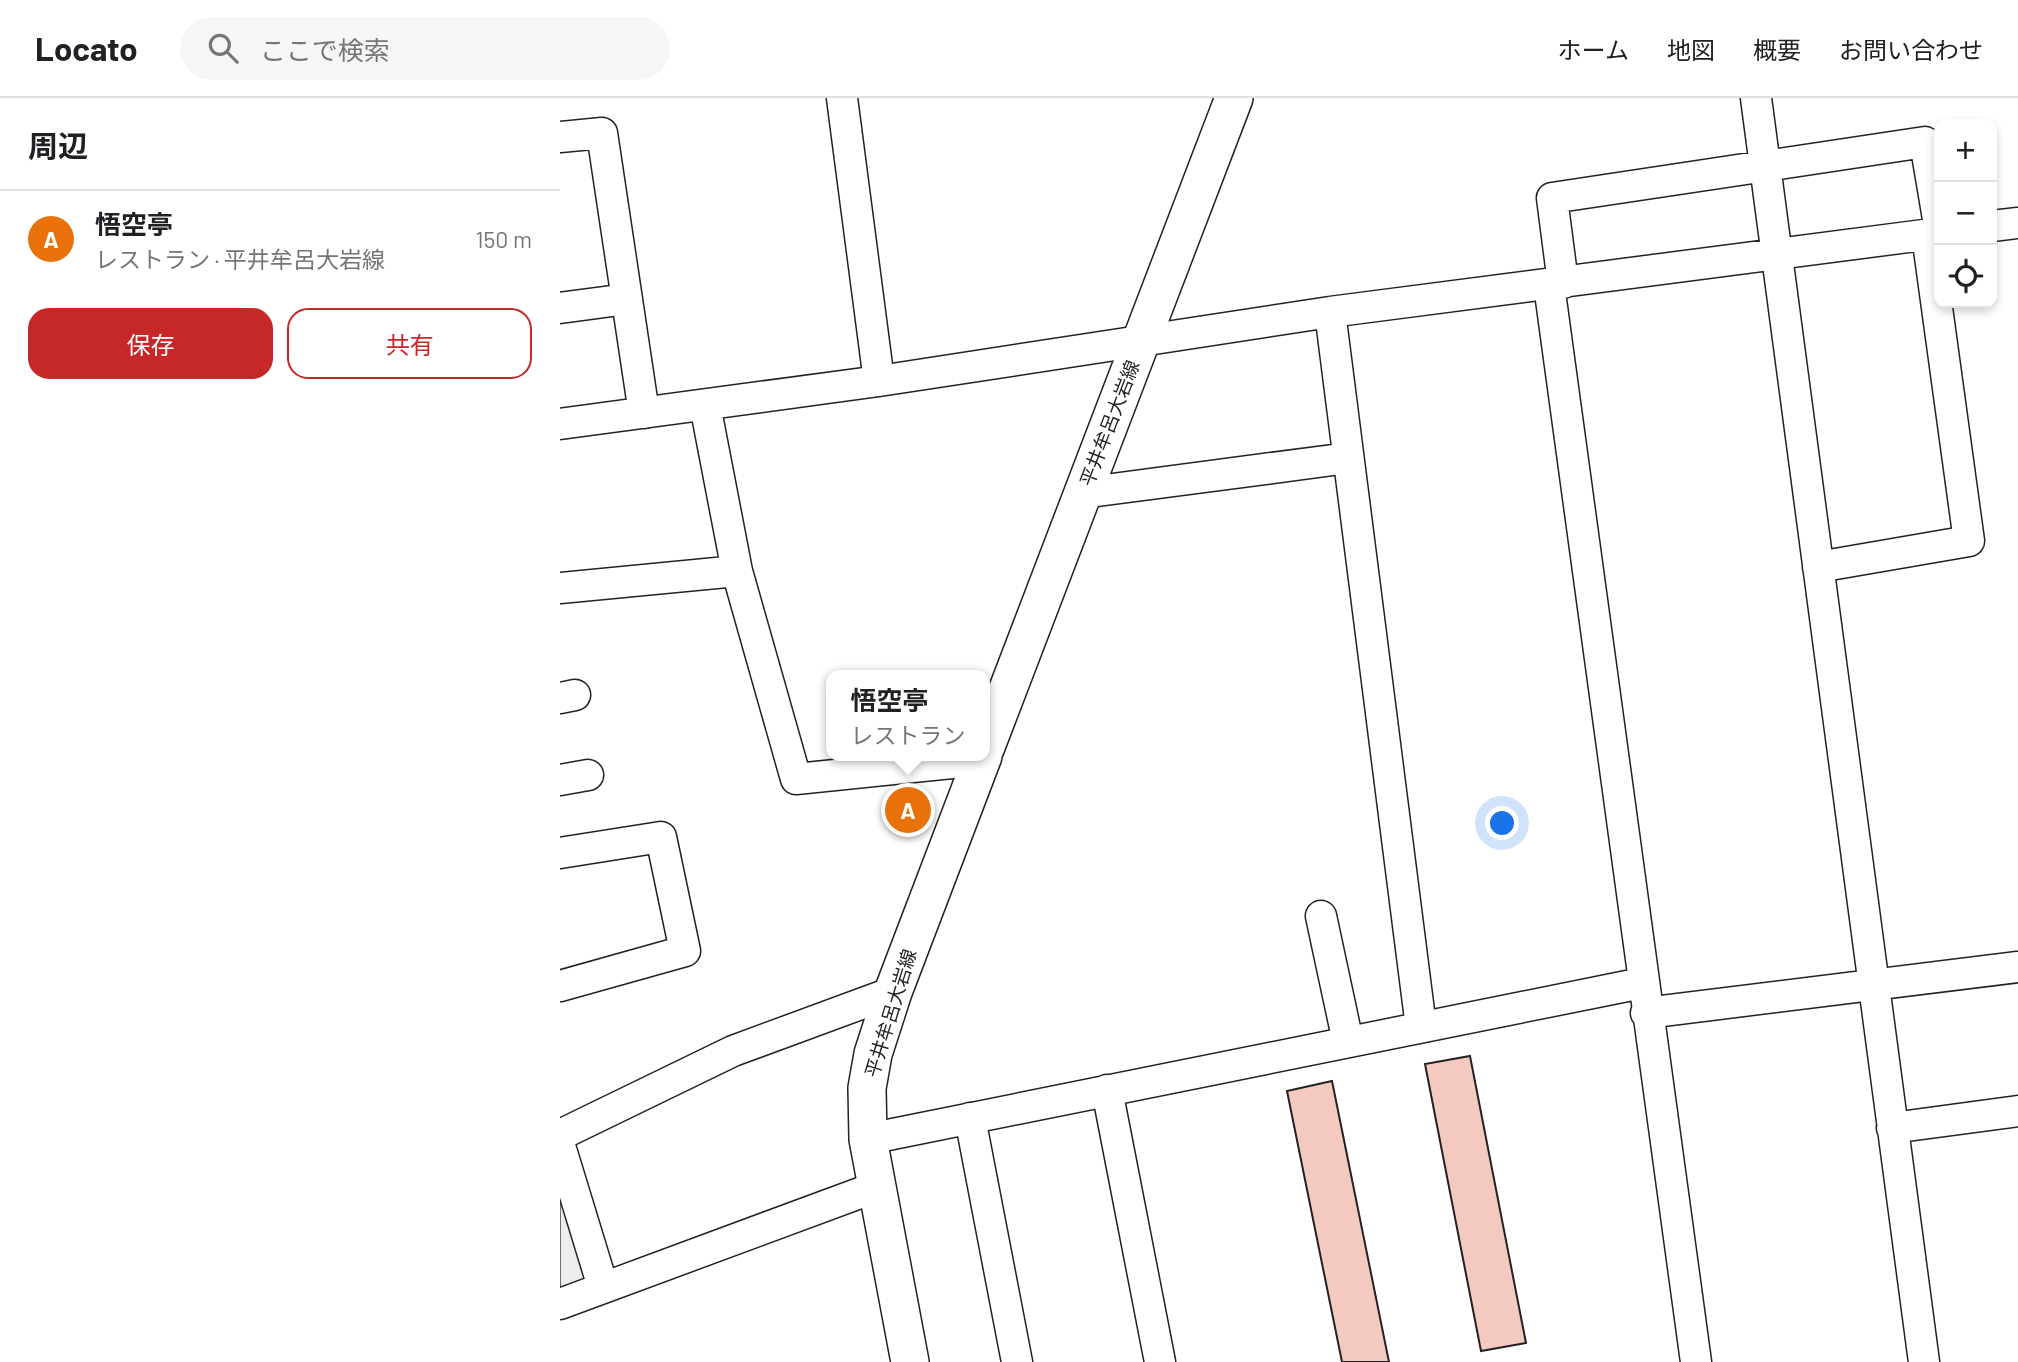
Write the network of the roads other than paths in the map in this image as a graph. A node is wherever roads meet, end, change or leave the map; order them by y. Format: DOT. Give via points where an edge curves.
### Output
graph roads {
  1 [pos="842,98"];
  2 [pos="1234,98"];
  3 [pos="1756,98"];
  4 [pos="560,137"];
  5 [pos="1765,169"];
  6 [pos="1934,222"];
  7 [pos="2018,223"];
  8 [pos="1997,225"];
  9 [pos="1934,231"];
  10 [pos="1937,245"];
  11 [pos="1777,255"];
  12 [pos="1556,284"];
  13 [pos="627,299"];
  14 [pos="560,308"];
  15 [pos="1329,312"];
  16 [pos="1140,340"];
  17 [pos="879,381"];
  18 [pos="705,405"];
  19 [pos="644,413"];
  20 [pos="560,424"];
  21 [pos="1348,458"];
  22 [pos="1082,493"];
  23 [pos="1818,567"];
  24 [pos="737,571"];
  25 [pos="560,588"];
  26 [pos="990,736"];
  27 [pos="936,761"];
  28 [pos="981,761"];
  29 [pos="560,853"];
  30 [pos="1321,916"];
  31 [pos="2018,967"];
  32 [pos="1642,984"];
  33 [pos="1874,985"];
  34 [pos="560,986"];
  35 [pos="893,992"];
  36 [pos="1646,1013"];
  37 [pos="1421,1027"];
  38 [pos="1348,1042"];
  39 [pos="1107,1090"];
  40 [pos="2018,1111"];
  41 [pos="970,1118"];
  42 [pos="1892,1128"];
  43 [pos="560,1135"];
  44 [pos="868,1139"];
  45 [pos="560,1146"];
  46 [pos="876,1187"];
  47 [pos="603,1287"];
  48 [pos="560,1304"];
  49 [pos="910,1362"];
  50 [pos="1017,1362"];
  51 [pos="1160,1362"];
  52 [pos="1696,1362"];
  53 [pos="1924,1362"];
  1 -- 17 [label="street"];
  2 -- 16 [label="main road, 平井牟呂大岩線"];
  3 -- 5 [label="street"];
  4 -- 13 [label="street" via="602,133"];
  5 -- 6 [label="street" via="1925,142"];
  5 -- 11 [label="street"];
  5 -- 12 [label="street" via="1552,198"];
  7 -- 8 [label="street"];
  9 -- 11 [label="street"];
  10 -- 23 [label="street" via="1969,541"];
  11 -- 12 [label="street"];
  11 -- 23 [label="street"];
  12 -- 15 [label="street"];
  12 -- 32 [label="street"];
  13 -- 14 [label="street"];
  13 -- 19 [label="street"];
  15 -- 16 [label="street"];
  15 -- 21 [label="street"];
  16 -- 17 [label="street"];
  16 -- 22 [label="main road, 平井牟呂大岩線"];
  17 -- 18 [label="street"];
  18 -- 19 [label="street"];
  18 -- 24 [label="street"];
  19 -- 20 [label="street"];
  21 -- 22 [label="street"];
  21 -- 37 [label="street"];
  22 -- 26 [label="main road, 平井牟呂大岩線"];
  23 -- 33 [label="street"];
  24 -- 25 [label="street"];
  24 -- 27 [label="street" via="796,779"];
  28 -- 35 [label="main road, 平井牟呂大岩線"];
  29 -- 34 [label="street" via="661,837 685,951"];
  30 -- 38 [label="street"];
  31 -- 33 [label="street"];
  32 -- 36 [label="street"];
  32 -- 37 [label="street"];
  33 -- 36 [label="street"];
  33 -- 42 [label="street"];
  35 -- 43 [label="street" via="733,1051"];
  35 -- 44 [label="main road, 平井牟呂大岩線" via="867,1088"];
  36 -- 52 [label="street"];
  37 -- 38 [label="street"];
  38 -- 39 [label="street"];
  39 -- 41 [label="street"];
  39 -- 51 [label="street"];
  40 -- 42 [label="street"];
  41 -- 44 [label="street"];
  41 -- 50 [label="street"];
  42 -- 53 [label="street"];
  44 -- 46 [label="main road, 平井牟呂大岩線"];
  45 -- 47 [label="street"];
  46 -- 47 [label="street"];
  46 -- 49 [label="main road, 平井牟呂大岩線"];
  47 -- 48 [label="street"];
}
